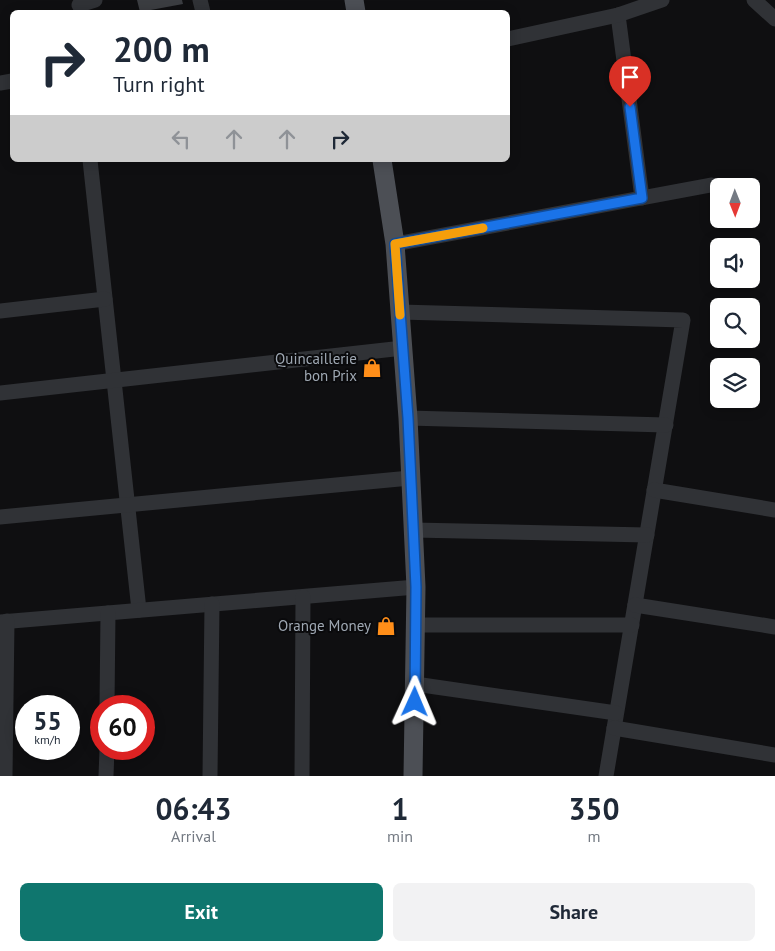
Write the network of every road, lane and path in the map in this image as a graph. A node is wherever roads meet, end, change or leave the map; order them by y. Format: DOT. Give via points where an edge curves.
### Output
graph roads {
  1 [pos="96,0"];
  2 [pos="662,0"];
  3 [pos="754,0"];
  4 [pos="79,6"];
  5 [pos="618,15"];
  6 [pos="775,19"];
  7 [pos="510,39"];
  8 [pos="90,162"];
  9 [pos="382,162"];
  10 [pos="710,185"];
  11 [pos="642,198"];
  12 [pos="395,244"];
  13 [pos="105,299"];
  14 [pos="0,311"];
  15 [pos="400,312"];
  16 [pos="403,348"];
  17 [pos="114,380"];
  18 [pos="0,393"];
  19 [pos="408,418"];
  20 [pos="666,425"];
  21 [pos="410,478"];
  22 [pos="654,490"];
  23 [pos="128,505"];
  24 [pos="775,510"];
  25 [pos="0,517"];
  26 [pos="413,530"];
  27 [pos="647,535"];
  28 [pos="416,587"];
  29 [pos="303,597"];
  30 [pos="212,604"];
  31 [pos="635,605"];
  32 [pos="139,610"];
  33 [pos="108,613"];
  34 [pos="4,622"];
  35 [pos="632,624"];
  36 [pos="416,625"];
  37 [pos="775,627"];
  38 [pos="415,684"];
  39 [pos="107,695"];
  40 [pos="615,721"];
  41 [pos="775,755"];
  42 [pos="107,760"];
  43 [pos="5,776"];
  44 [pos="106,776"];
  45 [pos="210,776"];
  46 [pos="302,776"];
  47 [pos="413,776"];
  48 [pos="606,776"];
  1 -- 4 [label="street"];
  2 -- 5 [label="street"];
  3 -- 6 [label="street"];
  5 -- 7 [label="street"];
  5 -- 11 [label="street"];
  8 -- 13 [label="street"];
  9 -- 12 [label="main road"];
  10 -- 11 [label="street"];
  11 -- 12 [label="street"];
  12 -- 15 [label="main road"];
  13 -- 14 [label="street"];
  13 -- 17 [label="street"];
  15 -- 16 [label="main road"];
  15 -- 20 [label="street" via="683,320"];
  16 -- 17 [label="street"];
  16 -- 19 [label="main road"];
  17 -- 18 [label="street"];
  17 -- 23 [label="street"];
  19 -- 20 [label="street"];
  19 -- 21 [label="main road"];
  20 -- 22 [label="street"];
  21 -- 23 [label="street"];
  21 -- 26 [label="main road"];
  22 -- 24 [label="street"];
  22 -- 27 [label="street"];
  23 -- 25 [label="street"];
  23 -- 32 [label="street"];
  26 -- 27 [label="street"];
  26 -- 28 [label="main road"];
  27 -- 31 [label="street"];
  28 -- 29 [label="street"];
  28 -- 36 [label="main road"];
  29 -- 30 [label="street"];
  29 -- 46 [label="street"];
  30 -- 32 [label="street"];
  30 -- 45 [label="street"];
  31 -- 35 [label="street"];
  31 -- 37 [label="street"];
  32 -- 33 [label="street"];
  33 -- 34 [label="street"];
  33 -- 39 [label="street"];
  34 -- 43 [label="street"];
  35 -- 36 [label="street"];
  35 -- 40 [label="street"];
  36 -- 38 [label="main road"];
  38 -- 40 [label="street"];
  38 -- 47 [label="main road"];
  40 -- 41 [label="street"];
  40 -- 48 [label="street"];
  42 -- 44 [label="street"];
}
